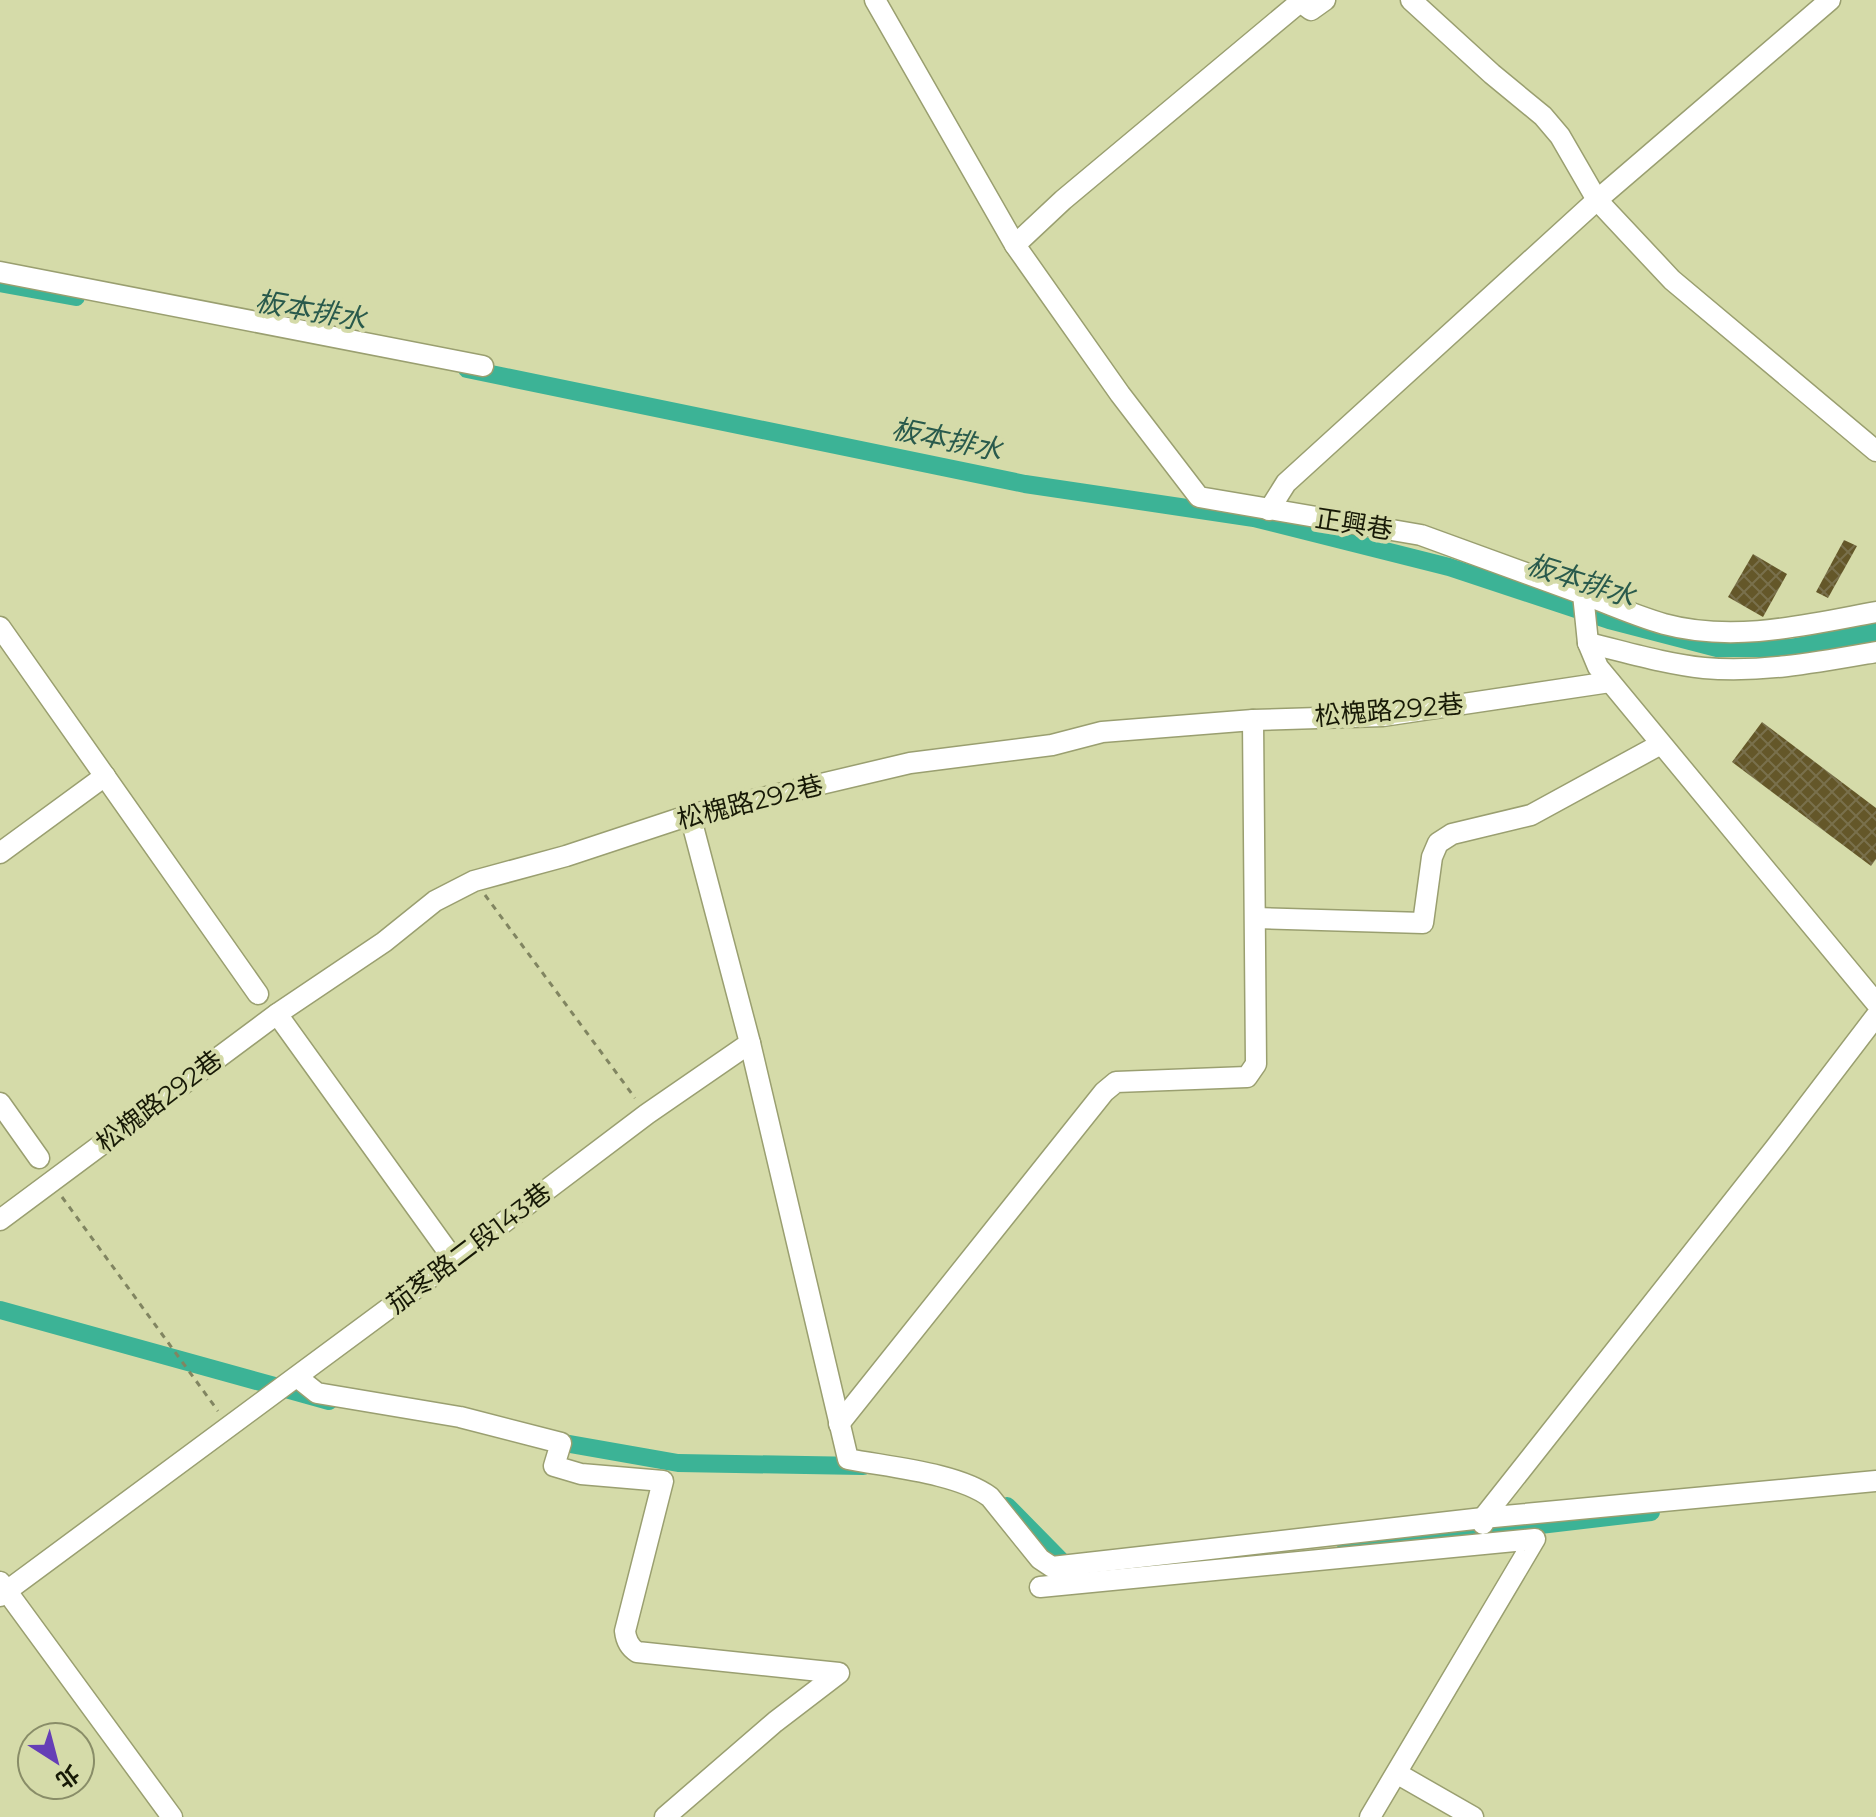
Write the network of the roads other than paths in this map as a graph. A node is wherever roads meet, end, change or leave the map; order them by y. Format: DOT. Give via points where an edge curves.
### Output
graph roads {
  1 [pos="1325,0"];
  2 [pos="1411,0"];
  3 [pos="1830,0"];
  4 [pos="1299,1"];
  5 [pos="879,2"];
  6 [pos="1597,200"];
  7 [pos="1015,245"];
  8 [pos="0,272"];
  9 [pos="483,366"];
  10 [pos="1876,451"];
  11 [pos="1269,510"];
  12 [pos="1583,598"];
  13 [pos="1876,612"];
  14 [pos="0,627"];
  15 [pos="1588,637"];
  16 [pos="1876,652"];
  17 [pos="1610,682"];
  18 [pos="1253,720"];
  19 [pos="1661,744"];
  20 [pos="105,776"];
  21 [pos="690,815"];
  22 [pos="0,853"];
  23 [pos="1256,918"];
  24 [pos="258,994"];
  25 [pos="1876,1003"];
  26 [pos="277,1014"];
  27 [pos="1876,1016"];
  28 [pos="750,1043"];
  29 [pos="0,1103"];
  30 [pos="39,1158"];
  31 [pos="0,1220"];
  32 [pos="454,1260"];
  33 [pos="297,1377"];
  34 [pos="839,1424"];
  35 [pos="1876,1481"];
  36 [pos="1483,1518"];
  37 [pos="1484,1545"];
  38 [pos="1040,1587"];
  39 [pos="2,1590"];
  40 [pos="1398,1774"];
  41 [pos="172,1817"];
  42 [pos="665,1817"];
  43 [pos="1370,1817"];
  44 [pos="1473,1817"];
  1 -- 4 [label="lane" via="1311,10"];
  2 -- 6 [label="lane" via="1543,116"];
  3 -- 6 [label="lane"];
  4 -- 7 [label="lane"];
  5 -- 7 [label="lane, 正興巷"];
  6 -- 10 [label="lane" via="1672,280"];
  6 -- 11 [label="lane" via="1286,483"];
  7 -- 11 [label="lane, 正興巷" via="1199,497"];
  8 -- 9 [label="lane"];
  11 -- 12 [label="lane, 正興巷" via="1421,535"];
  12 -- 13 [label="lane, 正興巷" via="1663,623 1719,632 1784,629"];
  12 -- 15 [label="lane"];
  14 -- 20 [label="lane"];
  15 -- 16 [label="lane" via="1681,665 1722,669 1776,668"];
  15 -- 17 [label="lane" via="1598,667"];
  17 -- 18 [label="lane, 松槐路292巷" via="1383,716"];
  17 -- 19 [label="lane"];
  18 -- 21 [label="lane, 松槐路292巷" via="1102,732 1052,745 910,763"];
  18 -- 23 [label="lane"];
  19 -- 23 [label="lane" via="1531,815 1452,834 1438,843 1423,923"];
  19 -- 25 [label="lane"];
  20 -- 22 [label="lane"];
  20 -- 24 [label="lane"];
  21 -- 26 [label="lane, 松槐路292巷" via="474,881 435,901"];
  21 -- 28 [label="lane"];
  23 -- 34 [label="lane" via="1256,1064 1247,1077 1116,1082 1104,1092"];
  26 -- 31 [label="lane, 松槐路292巷"];
  26 -- 32 [label="lane"];
  27 -- 36 [label="lane"];
  28 -- 32 [label="lane, 茄苳路二段143巷"];
  28 -- 34 [label="lane"];
  29 -- 30 [label="lane"];
  32 -- 33 [label="lane, 茄苳路二段143巷"];
  33 -- 39 [label="lane, 茄苳路二段143巷"];
  33 -- 42 [label="lane" via="317,1393 460,1417 561,1443 554,1466 581,1474 663,1481 625,1631 633,1649 839,1673"];
  34 -- 36 [label="lane" via="848,1459 981,1490 1052,1567"];
  35 -- 36 [label="lane"];
  36 -- 37 [label="lane"];
  37 -- 38 [label="lane"];
  37 -- 40 [label="lane" via="1535,1539"];
  39 -- 41 [label="lane"];
  40 -- 43 [label="lane"];
  40 -- 44 [label="lane"];
}
